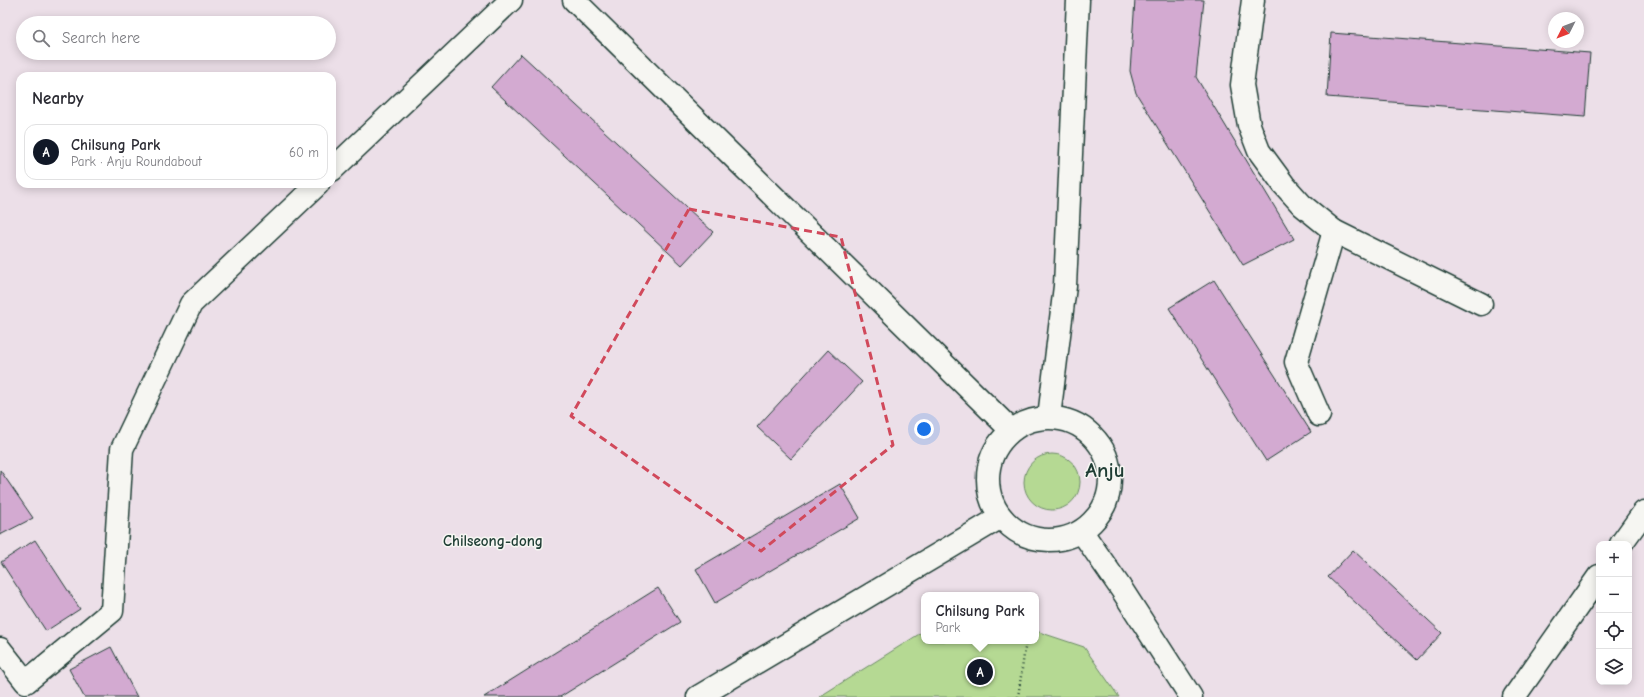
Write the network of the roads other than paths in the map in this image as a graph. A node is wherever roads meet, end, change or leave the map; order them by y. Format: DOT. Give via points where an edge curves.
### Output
graph roads {
  1 [pos="511,0"];
  2 [pos="574,0"];
  3 [pos="1078,0"];
  4 [pos="1253,0"];
  5 [pos="336,166"];
  6 [pos="314,188"];
  7 [pos="1334,231"];
  8 [pos="1481,304"];
  9 [pos="1319,415"];
  10 [pos="1049,417"];
  11 [pos="1011,430"];
  12 [pos="1644,512"];
  13 [pos="1001,517"];
  14 [pos="1082,532"];
  15 [pos="1623,541"];
  16 [pos="1598,577"];
  17 [pos="0,649"];
  18 [pos="29,690"];
  19 [pos="698,697"];
  20 [pos="1191,697"];
  21 [pos="1514,697"];
  1 -- 5 [label="street"];
  2 -- 11 [label="street"];
  3 -- 10 [label="street" via="1065,286"];
  4 -- 7 [label="street" via="1242,85 1249,125 1259,151 1284,185 1302,205"];
  6 -- 18 [label="street" via="191,304 122,449 112,611"];
  7 -- 8 [label="street"];
  7 -- 9 [label="street" via="1296,362"];
  10 -- 11 [label="street" via="1030,420"];
  10 -- 14 [label="street" via="1070,421 1087,431 1100,444 1108,462 1110,480 1106,500 1097,518"];
  11 -- 13 [label="street" via="998,445 990,463 987,481 991,499"];
  12 -- 15 [label="street"];
  13 -- 14 [label="street" via="1014,530 1031,538 1048,541 1065,539"];
  13 -- 19 [label="street"];
  14 -- 20 [label="street"];
  16 -- 21 [label="street"];
  17 -- 18 [label="street"];
}
